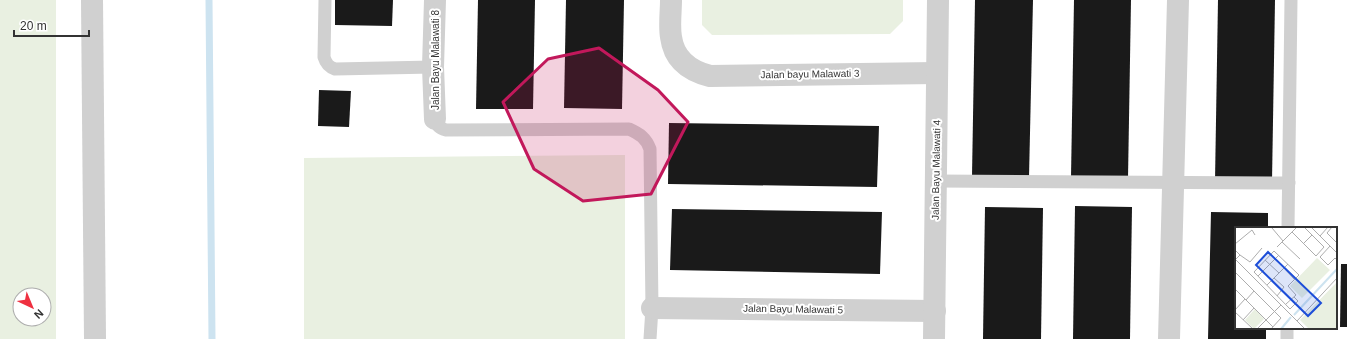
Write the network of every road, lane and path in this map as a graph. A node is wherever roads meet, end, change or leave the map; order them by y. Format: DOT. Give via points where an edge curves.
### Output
graph roads {
  1 [pos="92,0"];
  2 [pos="325,0"];
  3 [pos="435,0"];
  4 [pos="671,0"];
  5 [pos="938,0"];
  6 [pos="1178,0"];
  7 [pos="1291,0"];
  8 [pos="433,66"];
  9 [pos="937,73"];
  10 [pos="435,119"];
  11 [pos="936,181"];
  12 [pos="1172,182"];
  13 [pos="1289,183"];
  14 [pos="1288,227"];
  15 [pos="652,308"];
  16 [pos="934,311"];
  17 [pos="95,339"];
  18 [pos="650,339"];
  19 [pos="934,339"];
  20 [pos="1169,339"];
  1 -- 17 [label="street"];
  2 -- 8 [label="lane" via="324,57 330,67 336,69"];
  3 -- 8 [label="street, Jalan Bayu Malawati 8"];
  4 -- 9 [label="street, Jalan bayu Malawati 3" via="670,37 676,53 686,65 710,76"];
  5 -- 9 [label="street, Jalan Bayu Malawati 4"];
  6 -- 12 [label="street"];
  7 -- 13 [label="lane"];
  8 -- 10 [label="street, Jalan Bayu Malawati 8"];
  9 -- 11 [label="street, Jalan Bayu Malawati 4"];
  10 -- 15 [label="lane" via="437,125 446,130 629,129 642,136 650,149"];
  11 -- 12 [label="lane"];
  11 -- 16 [label="street, Jalan Bayu Malawati 4"];
  12 -- 13 [label="lane"];
  12 -- 20 [label="street"];
  13 -- 14 [label="lane"];
  15 -- 16 [label="street, Jalan Bayu Malawati 5"];
  15 -- 18 [label="lane"];
  16 -- 19 [label="street, Jalan Bayu Malawati 4"];
}
